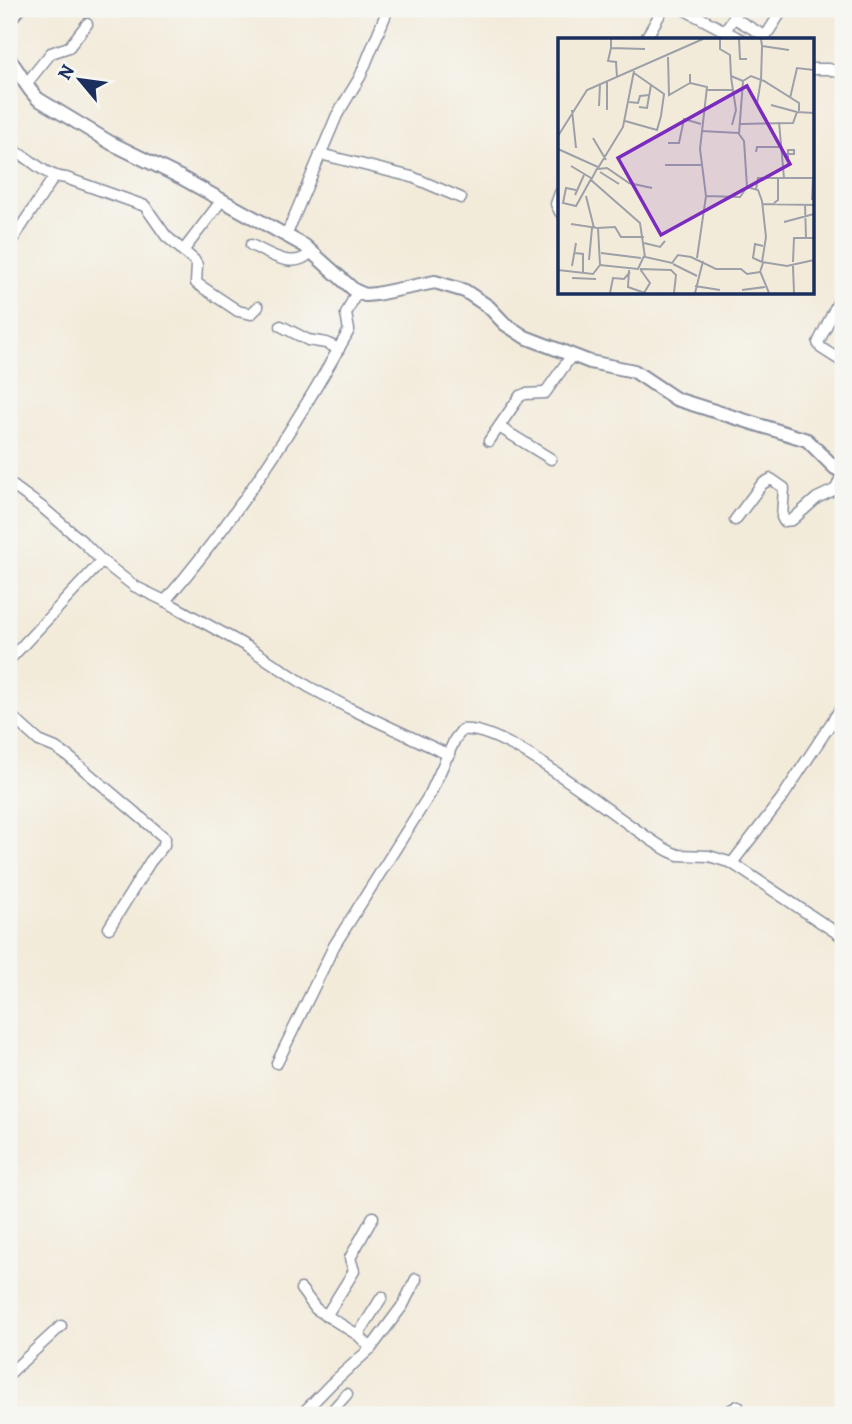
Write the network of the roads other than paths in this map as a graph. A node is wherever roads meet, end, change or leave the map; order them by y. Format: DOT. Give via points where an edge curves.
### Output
graph roads {
  1 [pos="20,9"];
  2 [pos="388,9"];
  3 [pos="663,9"];
  4 [pos="683,9"];
  5 [pos="783,9"];
  6 [pos="737,13"];
  7 [pos="9,21"];
  8 [pos="87,23"];
  9 [pos="725,31"];
  10 [pos="646,38"];
  11 [pos="738,38"];
  12 [pos="764,38"];
  13 [pos="9,59"];
  14 [pos="814,69"];
  15 [pos="843,74"];
  16 [pos="26,85"];
  17 [pos="9,150"];
  18 [pos="320,154"];
  19 [pos="54,177"];
  20 [pos="461,198"];
  21 [pos="222,200"];
  22 [pos="286,236"];
  23 [pos="9,245"];
  24 [pos="251,245"];
  25 [pos="183,251"];
  26 [pos="311,252"];
  27 [pos="356,291"];
  28 [pos="843,292"];
  29 [pos="258,307"];
  30 [pos="281,327"];
  31 [pos="339,349"];
  32 [pos="572,355"];
  33 [pos="843,362"];
  34 [pos="499,427"];
  35 [pos="489,441"];
  36 [pos="551,459"];
  37 [pos="843,472"];
  38 [pos="9,483"];
  39 [pos="735,520"];
  40 [pos="102,561"];
  41 [pos="165,600"];
  42 [pos="9,660"];
  43 [pos="843,705"];
  44 [pos="9,714"];
  45 [pos="833,721"];
  46 [pos="843,731"];
  47 [pos="449,755"];
  48 [pos="732,863"];
  49 [pos="108,928"];
  50 [pos="843,937"];
  51 [pos="277,1063"];
  52 [pos="373,1217"];
  53 [pos="416,1279"];
  54 [pos="301,1289"];
  55 [pos="382,1297"];
  56 [pos="326,1316"];
  57 [pos="61,1326"];
  58 [pos="358,1335"];
  59 [pos="371,1348"];
  60 [pos="9,1374"];
  61 [pos="348,1394"];
  62 [pos="738,1406"];
  63 [pos="305,1414"];
  64 [pos="328,1415"];
  65 [pos="722,1415"];
  1 -- 7 [label="street"];
  2 -- 18 [label="street" via="360,77"];
  3 -- 10 [label="street"];
  4 -- 9 [label="street"];
  5 -- 12 [label="street"];
  6 -- 9 [label="street"];
  6 -- 12 [label="street"];
  8 -- 16 [label="street" via="69,47 51,53"];
  9 -- 11 [label="street"];
  13 -- 16 [label="street"];
  14 -- 15 [label="street"];
  16 -- 21 [label="street" via="38,99 111,143"];
  17 -- 19 [label="street"];
  18 -- 20 [label="street" via="412,177"];
  18 -- 22 [label="street"];
  19 -- 23 [label="street"];
  19 -- 25 [label="street" via="145,206"];
  21 -- 22 [label="street"];
  21 -- 25 [label="street"];
  22 -- 26 [label="street"];
  24 -- 26 [label="street" via="294,261"];
  25 -- 29 [label="street" via="198,265 197,283 238,311 251,314"];
  26 -- 27 [label="street"];
  27 -- 31 [label="street" via="346,314 349,330"];
  27 -- 32 [label="street" via="365,295 444,283 465,291 525,337"];
  28 -- 33 [label="street" via="818,343"];
  30 -- 31 [label="street"];
  31 -- 41 [label="street" via="259,480"];
  32 -- 34 [label="street" via="548,390 520,396"];
  32 -- 37 [label="street" via="634,371 676,400 807,440"];
  34 -- 35 [label="street"];
  34 -- 36 [label="street"];
  37 -- 39 [label="street" via="836,489 817,498 792,520 784,521 784,488 771,479"];
  38 -- 40 [label="street"];
  40 -- 41 [label="street" via="134,586"];
  40 -- 42 [label="street"];
  41 -- 47 [label="street" via="309,687"];
  43 -- 45 [label="street"];
  44 -- 49 [label="street" via="39,741 69,757 165,838"];
  45 -- 46 [label="street"];
  45 -- 48 [label="street" via="782,799"];
  47 -- 48 [label="street" via="462,730 478,731 534,757 668,851"];
  47 -- 51 [label="street" via="411,826 334,946"];
  48 -- 50 [label="street"];
  52 -- 56 [label="street" via="350,1258 354,1271"];
  53 -- 59 [label="street"];
  54 -- 56 [label="street"];
  55 -- 58 [label="street"];
  56 -- 58 [label="street"];
  57 -- 60 [label="street"];
  58 -- 59 [label="street"];
  59 -- 63 [label="street"];
  61 -- 64 [label="street"];
  62 -- 65 [label="street"];
}
